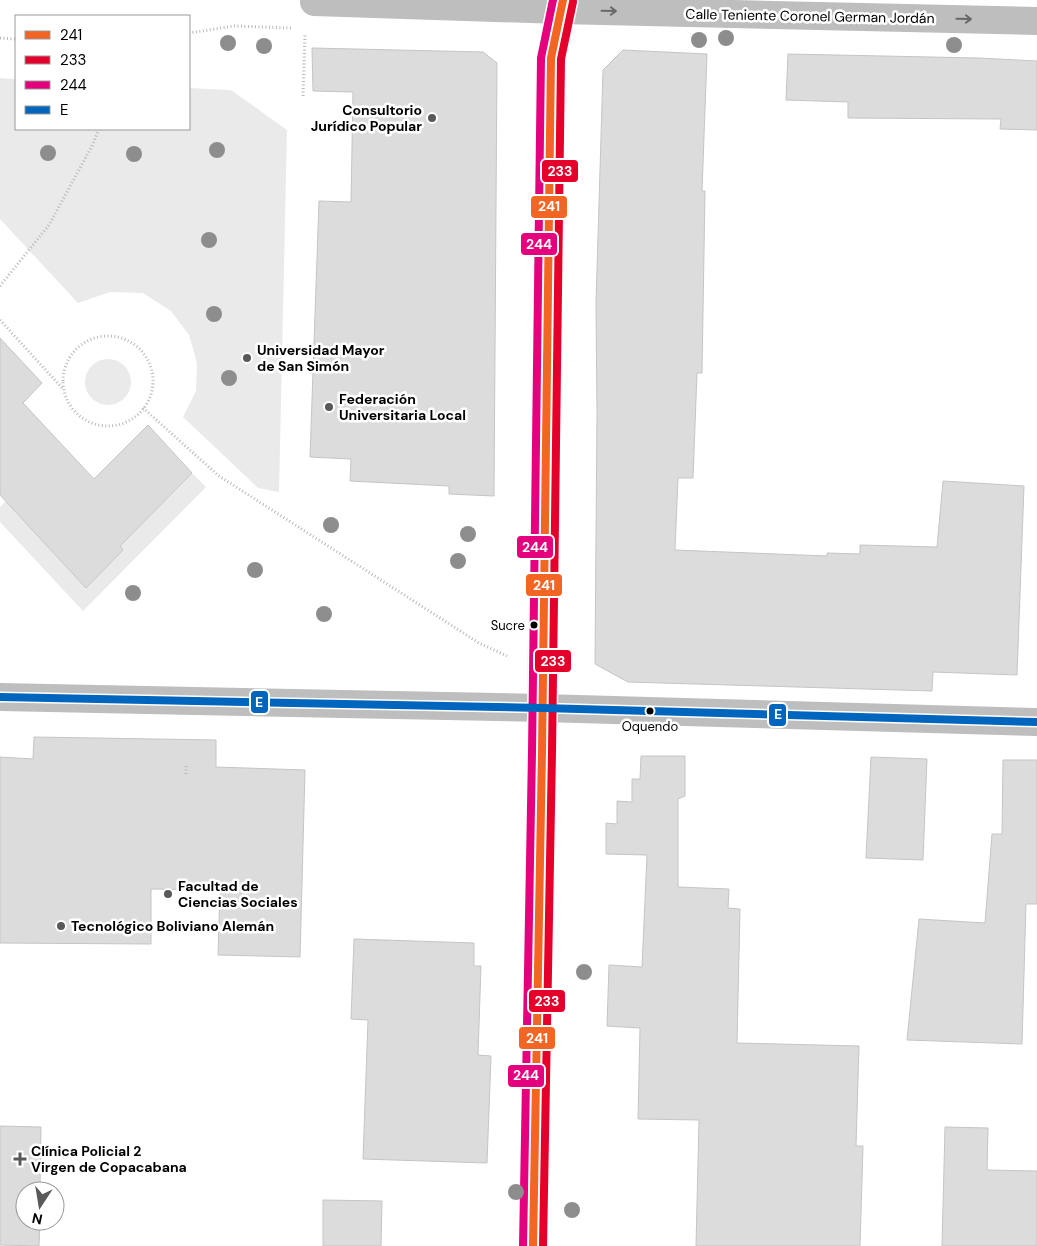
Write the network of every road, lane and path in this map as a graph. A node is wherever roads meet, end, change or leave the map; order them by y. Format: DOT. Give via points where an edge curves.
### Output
graph roads {
  1 [pos="314,2"];
  2 [pos="561,5"];
  3 [pos="1037,21"];
  4 [pos="234,26"];
  5 [pos="306,29"];
  6 [pos="190,34"];
  7 [pos="0,38"];
  8 [pos="15,39"];
  9 [pos="303,96"];
  10 [pos="98,130"];
  11 [pos="0,286"];
  12 [pos="0,320"];
  13 [pos="63,389"];
  14 [pos="143,408"];
  15 [pos="542,672"];
  16 [pos="0,697"];
  17 [pos="542,708"];
  18 [pos="1037,722"];
  19 [pos="186,764"];
  20 [pos="186,774"];
  21 [pos="533,1246"];
  1 -- 2 [label="street, Calle Teniente Coronel German Jordán"];
  2 -- 3 [label="street, Calle Teniente Coronel German Jordán, one-way"];
  2 -- 15 [label="main road" via="551,58"];
  4 -- 6 [label="path"];
  5 -- 9 [label="path"];
  7 -- 8 [label="path"];
  10 -- 11 [label="path" via="50,225"];
  12 -- 13 [label="path"];
  13 -- 14 [label="path" via="68,403 79,416 92,423 121,424"];
  13 -- 14 [label="path" via="68,359 78,347 91,339 122,338 146,357 151,370 153,384"];
  14 -- 15 [label="path" via="219,476 479,643"];
  15 -- 17 [label="main road"];
  16 -- 17 [label="street"];
  17 -- 18 [label="street"];
  17 -- 21 [label="main road"];
  19 -- 20 [label="path"];
}
